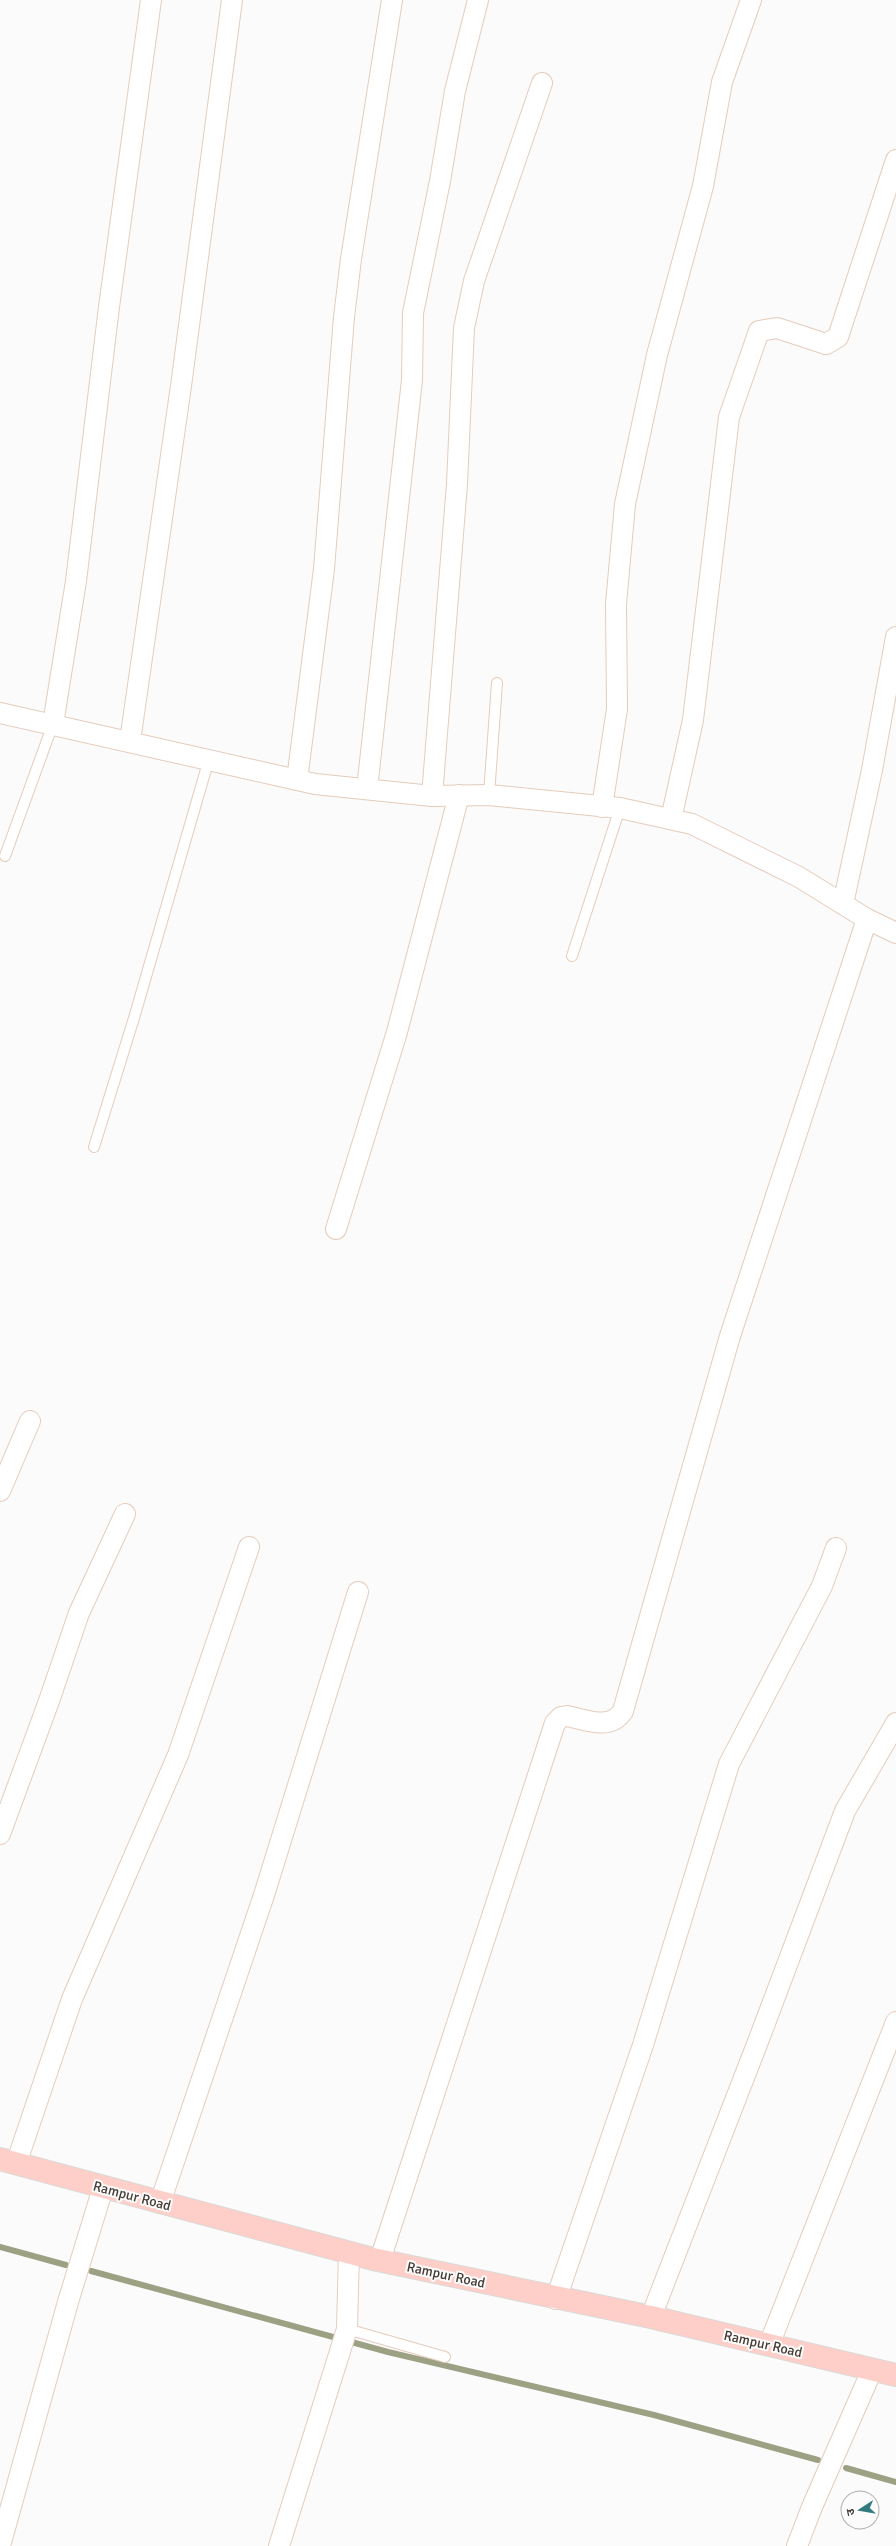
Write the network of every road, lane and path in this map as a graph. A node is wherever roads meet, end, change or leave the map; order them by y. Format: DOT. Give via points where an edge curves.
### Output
graph roads {
  1 [pos="151,0"];
  2 [pos="232,0"];
  3 [pos="392,0"];
  4 [pos="478,0"];
  5 [pos="751,0"];
  6 [pos="542,82"];
  7 [pos="896,160"];
  8 [pos="896,637"];
  9 [pos="497,683"];
  10 [pos="0,713"];
  11 [pos="53,724"];
  12 [pos="130,741"];
  13 [pos="209,759"];
  14 [pos="297,780"];
  15 [pos="367,789"];
  16 [pos="489,795"];
  17 [pos="432,796"];
  18 [pos="459,796"];
  19 [pos="611,807"];
  20 [pos="670,819"];
  21 [pos="6,856"];
  22 [pos="843,904"];
  23 [pos="867,919"];
  24 [pos="896,934"];
  25 [pos="572,956"];
  26 [pos="94,1147"];
  27 [pos="336,1229"];
  28 [pos="30,1421"];
  29 [pos="0,1491"];
  30 [pos="125,1514"];
  31 [pos="249,1547"];
  32 [pos="836,1548"];
  33 [pos="358,1592"];
  34 [pos="896,1723"];
  35 [pos="0,1834"];
  36 [pos="896,2022"];
  37 [pos="8,2161"];
  38 [pos="103,2188"];
  39 [pos="160,2203"];
  40 [pos="349,2252"];
  41 [pos="380,2260"];
  42 [pos="556,2299"];
  43 [pos="650,2317"];
  44 [pos="344,2337"];
  45 [pos="769,2345"];
  46 [pos="445,2357"];
  47 [pos="872,2370"];
  48 [pos="896,2375"];
  49 [pos="0,2546"];
  50 [pos="279,2546"];
  51 [pos="796,2546"];
  1 -- 11 [label="street" via="109,307 76,581"];
  2 -- 12 [label="street" via="181,386"];
  3 -- 14 [label="street" via="351,259 324,569"];
  4 -- 15 [label="street" via="456,92 413,313 412,380"];
  5 -- 19 [label="street" via="722,82 703,186 657,355 625,504 616,604 617,709"];
  6 -- 17 [label="street" via="474,281 464,328 457,484"];
  7 -- 20 [label="street" via="838,337 826,344 777,328 759,331 729,417 693,720"];
  8 -- 22 [label="street" via="872,770"];
  9 -- 16 [label="lane"];
  10 -- 11 [label="street"];
  11 -- 12 [label="street"];
  11 -- 21 [label="lane"];
  12 -- 13 [label="street"];
  13 -- 14 [label="street"];
  13 -- 26 [label="lane"];
  14 -- 15 [label="street"];
  15 -- 17 [label="street"];
  16 -- 18 [label="street"];
  16 -- 19 [label="street"];
  17 -- 18 [label="street"];
  18 -- 27 [label="street" via="397,1032"];
  19 -- 20 [label="street"];
  19 -- 25 [label="lane"];
  20 -- 22 [label="street" via="692,824 799,877"];
  22 -- 23 [label="street"];
  23 -- 24 [label="street"];
  23 -- 41 [label="street" via="730,1336 623,1711 617,1720 606,1724 567,1716 561,1717 555,1723"];
  28 -- 29 [label="street"];
  30 -- 35 [label="street" via="79,1612 50,1701"];
  31 -- 37 [label="street" via="178,1755 72,1999"];
  32 -- 42 [label="street" via="822,1586 729,1764 643,2045"];
  33 -- 39 [label="street" via="264,1895"];
  34 -- 43 [label="street" via="845,1811 760,2039"];
  36 -- 45 [label="street"];
  37 -- 38 [label="main road, Rampur Road"];
  38 -- 39 [label="main road, Rampur Road"];
  38 -- 49 [label="street" via="68,2302"];
  39 -- 40 [label="main road, Rampur Road"];
  40 -- 41 [label="main road, Rampur Road"];
  40 -- 44 [label="street"];
  41 -- 42 [label="main road, Rampur Road"];
  42 -- 43 [label="main road, Rampur Road"];
  43 -- 45 [label="main road, Rampur Road"];
  44 -- 46 [label="lane"];
  44 -- 50 [label="street"];
  45 -- 47 [label="main road, Rampur Road"];
  47 -- 48 [label="main road, Rampur Road"];
  47 -- 51 [label="street"];
}
